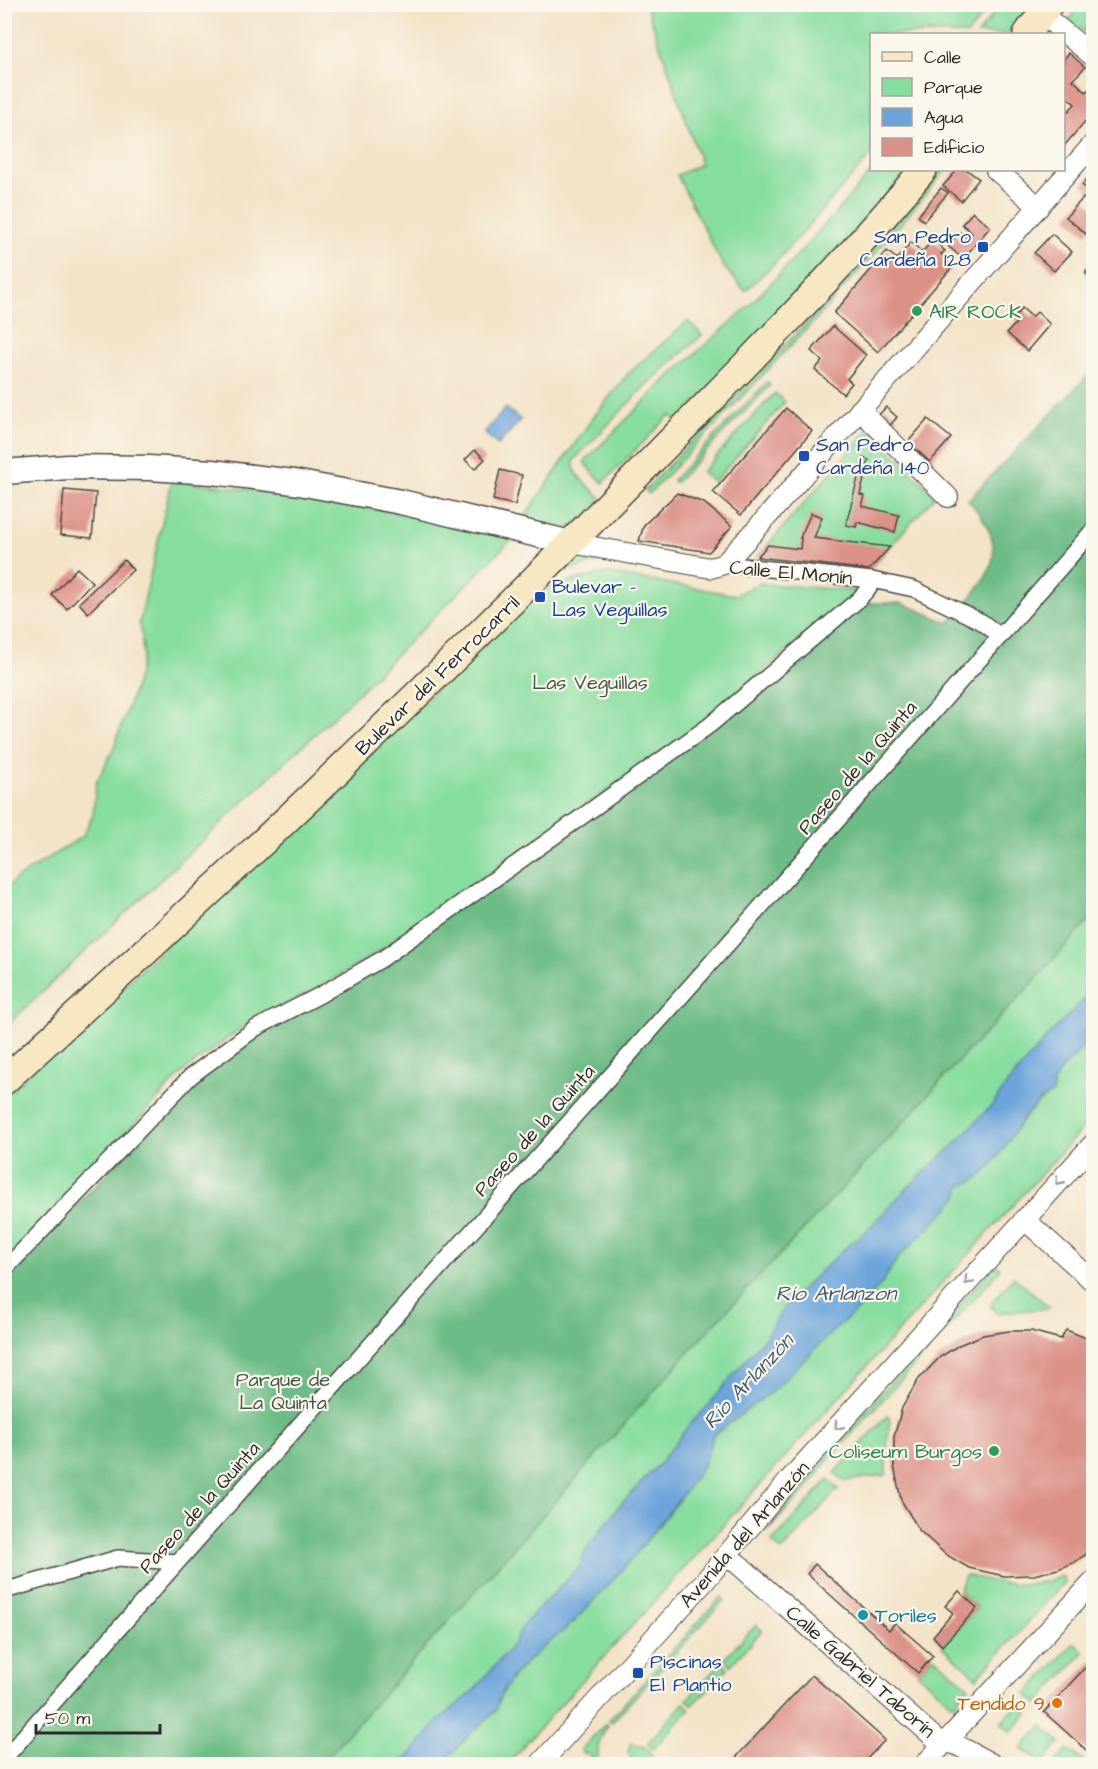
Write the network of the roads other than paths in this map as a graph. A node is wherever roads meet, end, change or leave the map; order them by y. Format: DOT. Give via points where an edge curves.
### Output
graph roads {
  1 [pos="1040,18"];
  2 [pos="1061,33"];
  3 [pos="1065,36"];
  4 [pos="1094,57"];
  5 [pos="1094,143"];
  6 [pos="922,171"];
  7 [pos="997,171"];
  8 [pos="1039,207"];
  9 [pos="860,410"];
  10 [pos="4,472"];
  11 [pos="948,497"];
  12 [pos="1094,529"];
  13 [pos="571,543"];
  14 [pos="724,564"];
  15 [pos="873,580"];
  16 [pos="1000,636"];
  17 [pos="4,1081"];
  18 [pos="1094,1143"];
  19 [pos="1024,1219"];
  20 [pos="4,1270"];
  21 [pos="1094,1282"];
  22 [pos="177,1562"];
  23 [pos="730,1562"];
  24 [pos="1094,1581"];
  25 [pos="4,1591"];
  26 [pos="946,1741"];
  27 [pos="4,1759"];
  28 [pos="540,1764"];
  29 [pos="925,1764"];
  30 [pos="992,1764"];
  1 -- 2 [label="street"];
  3 -- 4 [label="street"];
  5 -- 8 [label="street"];
  6 -- 13 [label="main road, Bulevar del Ferrocarril" via="786,323"];
  7 -- 8 [label="street"];
  8 -- 9 [label="street"];
  9 -- 11 [label="street"];
  9 -- 14 [label="street"];
  10 -- 13 [label="street" via="68,467 148,468 294,482 401,502"];
  12 -- 16 [label="street, Paseo de la Quinta"];
  13 -- 14 [label="street, Calle El Monín" via="711,568"];
  13 -- 17 [label="main road, Bulevar del Ferrocarril" via="376,735"];
  14 -- 15 [label="street, Calle El Monín"];
  15 -- 16 [label="street, Calle El Monín" via="914,589 982,622"];
  15 -- 20 [label="street" via="858,600 700,732 382,959 256,1028 191,1076"];
  16 -- 22 [label="street, Paseo de la Quinta"];
  18 -- 19 [label="street, Avenida del Arlanzón, one-way"];
  19 -- 21 [label="street"];
  19 -- 23 [label="street, Avenida del Arlanzón, one-way" via="791,1478"];
  22 -- 25 [label="street" via="118,1558"];
  22 -- 27 [label="street, Paseo de la Quinta"];
  23 -- 26 [label="street, Calle Gabriel Taborín" via="936,1739"];
  23 -- 28 [label="street, Avenida del Arlanzón" via="704,1582"];
  24 -- 26 [label="street"];
  26 -- 29 [label="street"];
  26 -- 30 [label="street, Calle Gabriel Taborín"];
}
